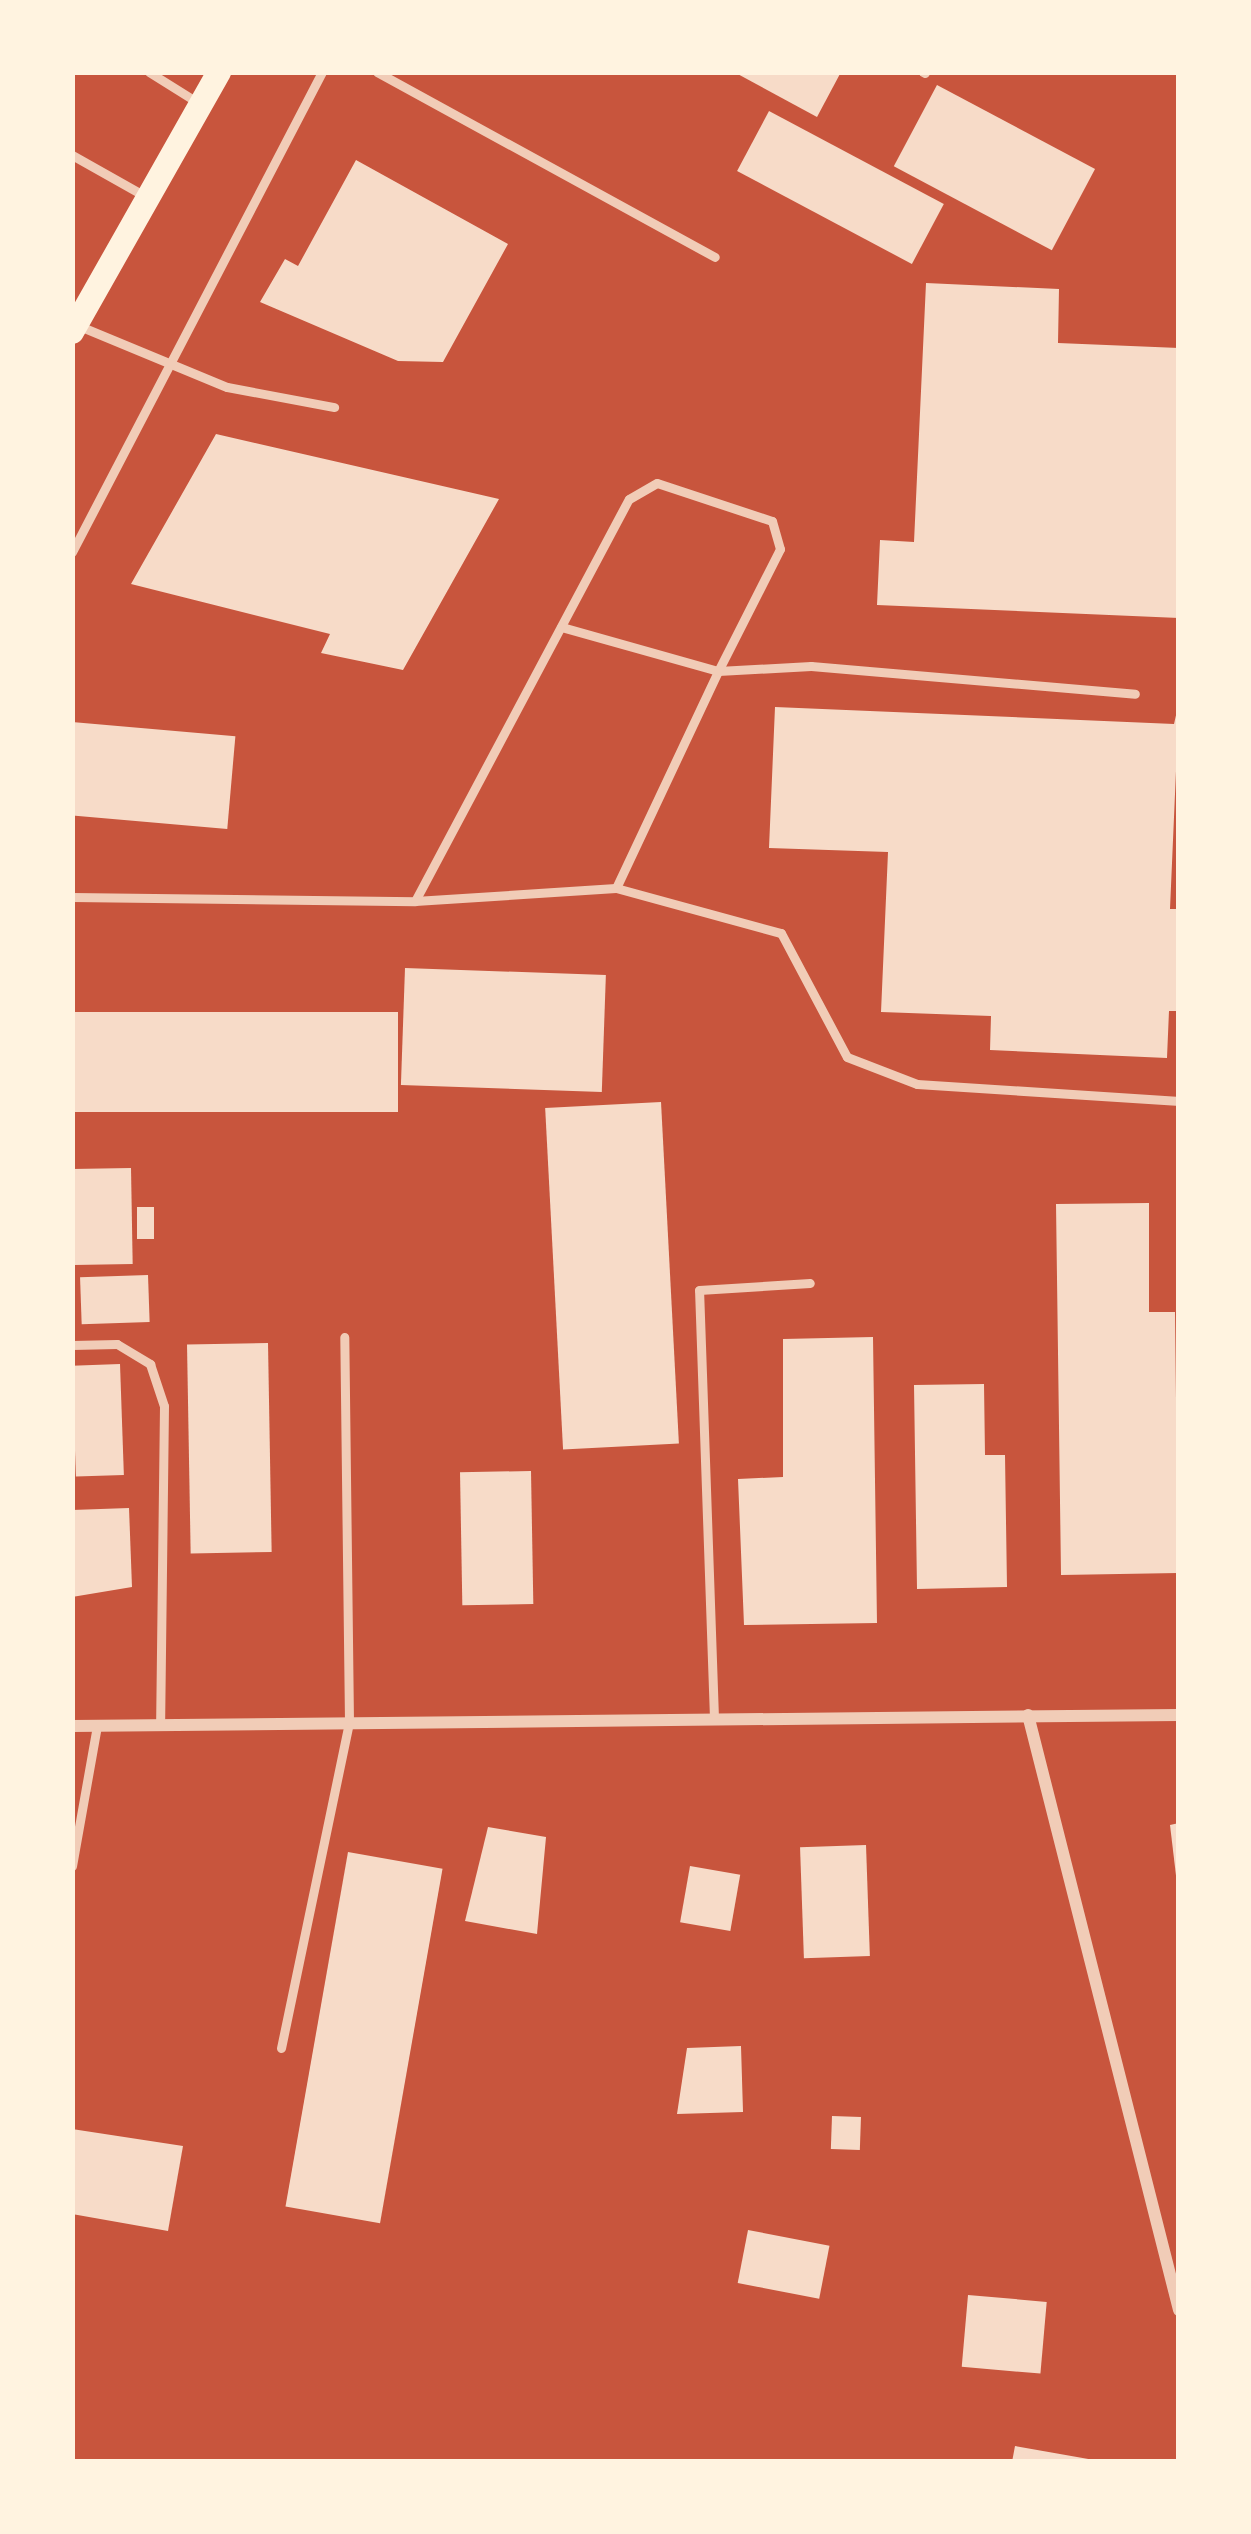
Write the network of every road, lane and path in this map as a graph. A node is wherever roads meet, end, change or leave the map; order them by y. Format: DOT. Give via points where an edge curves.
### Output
graph roads {
  1 [pos="149,72"];
  2 [pos="220,72"];
  3 [pos="322,72"];
  4 [pos="376,72"];
  5 [pos="201,104"];
  6 [pos="72,155"];
  7 [pos="148,198"];
  8 [pos="715,256"];
  9 [pos="73,326"];
  10 [pos="170,364"];
  11 [pos="334,407"];
  12 [pos="72,552"];
  13 [pos="562,627"];
  14 [pos="718,671"];
  15 [pos="1136,694"];
  16 [pos="616,888"];
  17 [pos="72,897"];
  18 [pos="415,901"];
  19 [pos="1179,1101"];
  20 [pos="810,1283"];
  21 [pos="344,1336"];
  22 [pos="72,1345"];
  23 [pos="1028,1715"];
  24 [pos="1179,1715"];
  25 [pos="714,1718"];
  26 [pos="350,1722"];
  27 [pos="160,1725"];
  28 [pos="72,1726"];
  29 [pos="97,1726"];
  30 [pos="72,1865"];
  31 [pos="281,2048"];
  32 [pos="1179,2310"];
  1 -- 5 [label="lane"];
  2 -- 5 [label="main road"];
  3 -- 10 [label="lane"];
  4 -- 8 [label="lane"];
  5 -- 7 [label="main road"];
  6 -- 7 [label="lane"];
  7 -- 9 [label="main road"];
  9 -- 10 [label="lane"];
  10 -- 11 [label="lane"];
  10 -- 12 [label="lane"];
  13 -- 14 [label="lane"];
  13 -- 14 [label="lane" via="629,499 657,484 772,521 780,549"];
  13 -- 18 [label="lane"];
  14 -- 15 [label="lane" via="812,667"];
  14 -- 16 [label="lane"];
  16 -- 18 [label="lane"];
  16 -- 19 [label="lane" via="782,934 847,1057 917,1084"];
  17 -- 18 [label="lane"];
  20 -- 25 [label="lane" via="699,1290"];
  21 -- 26 [label="lane"];
  22 -- 27 [label="lane" via="117,1344 150,1364 164,1406"];
  23 -- 24 [label="street"];
  23 -- 25 [label="street"];
  23 -- 32 [label="street"];
  25 -- 26 [label="street"];
  26 -- 27 [label="street"];
  26 -- 31 [label="lane"];
  27 -- 29 [label="street"];
  28 -- 29 [label="street"];
  29 -- 30 [label="lane"];
}
